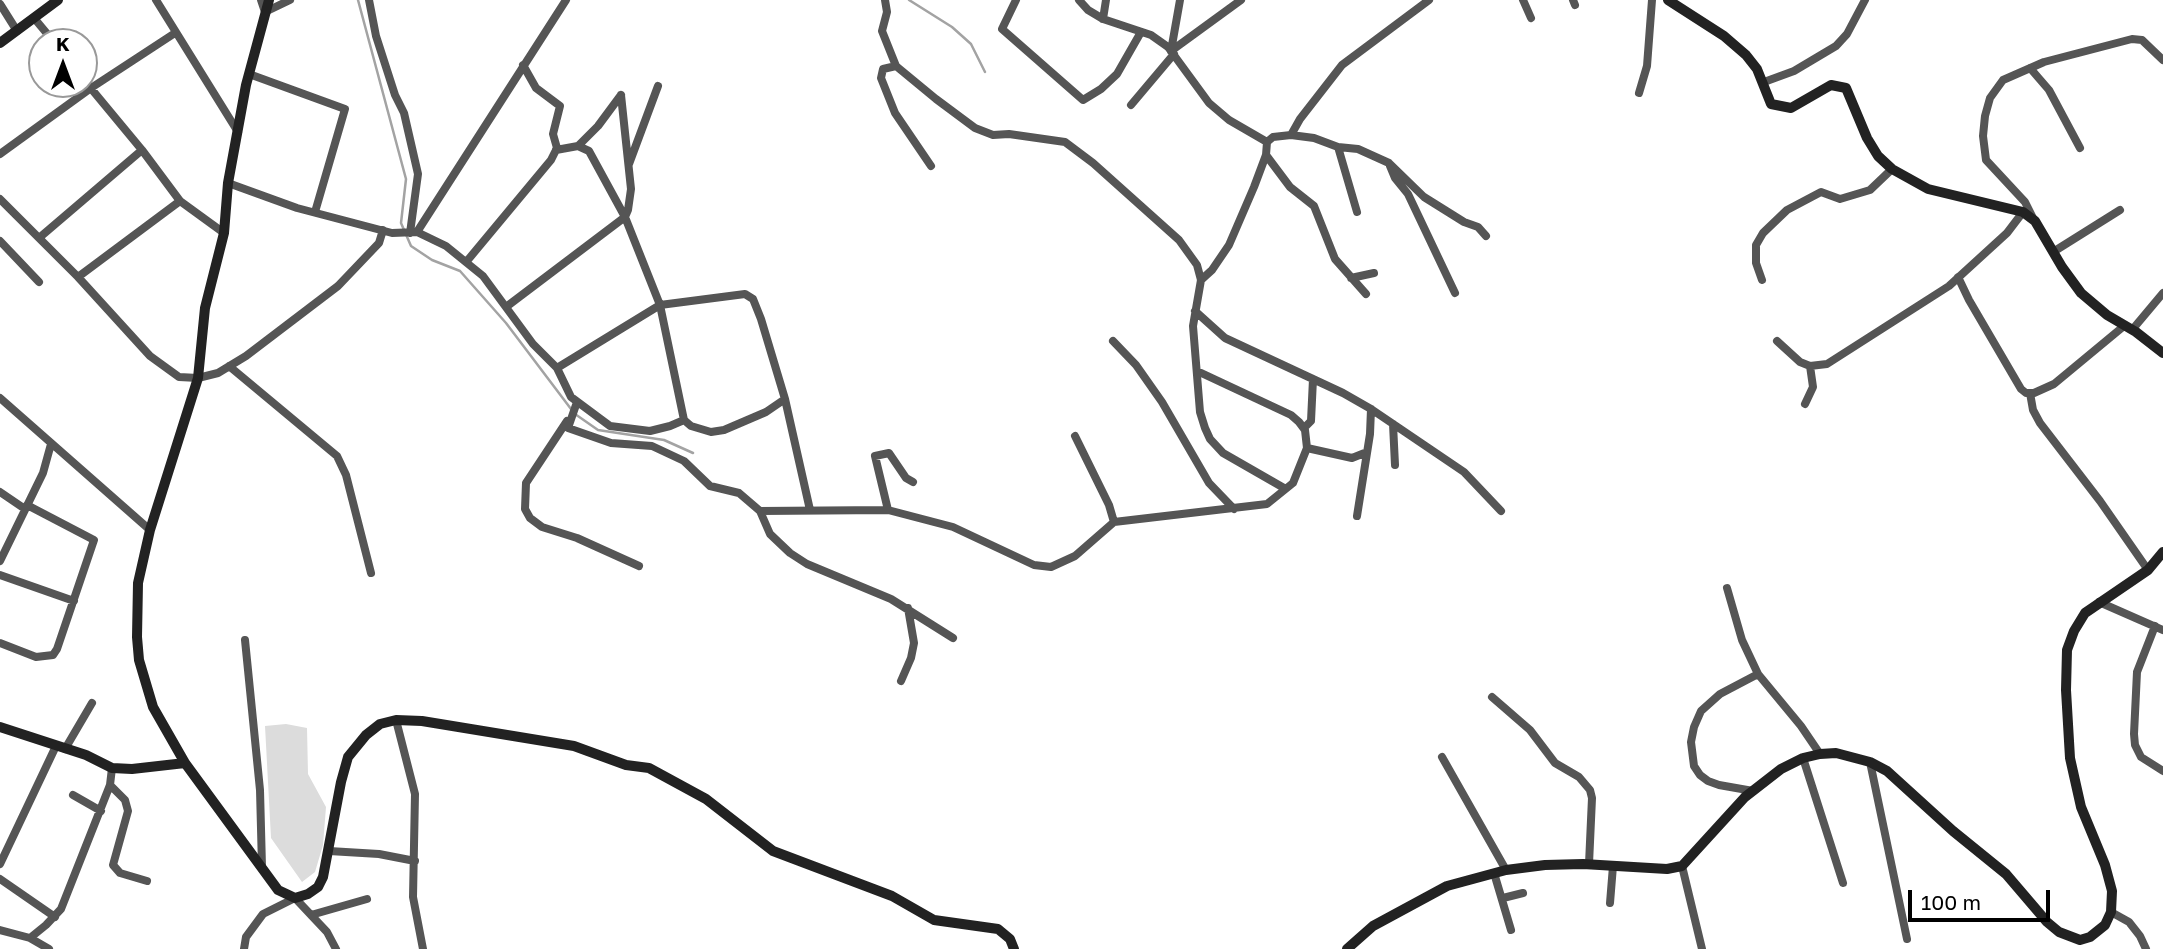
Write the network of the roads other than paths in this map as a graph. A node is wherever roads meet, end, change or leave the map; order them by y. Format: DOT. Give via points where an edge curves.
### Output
graph roads {
  1 [pos="58,0"];
  2 [pos="156,0"];
  3 [pos="261,0"];
  4 [pos="269,0"];
  5 [pos="290,0"];
  6 [pos="369,0"];
  7 [pos="566,0"];
  8 [pos="885,0"];
  9 [pos="1016,0"];
  10 [pos="1079,0"];
  11 [pos="1106,0"];
  12 [pos="1181,0"];
  13 [pos="1241,0"];
  14 [pos="1429,0"];
  15 [pos="1523,0"];
  16 [pos="1652,0"];
  17 [pos="1668,0"];
  18 [pos="1865,0"];
  19 [pos="0,4"];
  20 [pos="265,12"];
  21 [pos="34,18"];
  22 [pos="1531,18"];
  23 [pos="1103,19"];
  24 [pos="42,28"];
  25 [pos="17,31"];
  26 [pos="1141,32"];
  27 [pos="175,33"];
  28 [pos="0,43"];
  29 [pos="1173,52"];
  30 [pos="2163,60"];
  31 [pos="523,65"];
  32 [pos="896,66"];
  33 [pos="2030,68"];
  34 [pos="249,74"];
  35 [pos="1764,82"];
  36 [pos="98,83"];
  37 [pos="658,86"];
  38 [pos="1639,93"];
  39 [pos="98,97"];
  40 [pos="77,98"];
  41 [pos="1130,105"];
  42 [pos="238,132"];
  43 [pos="1291,135"];
  44 [pos="1267,142"];
  45 [pos="578,146"];
  46 [pos="1338,147"];
  47 [pos="2080,148"];
  48 [pos="142,150"];
  49 [pos="556,150"];
  50 [pos="0,154"];
  51 [pos="1266,155"];
  52 [pos="1389,163"];
  53 [pos="931,166"];
  54 [pos="628,167"];
  55 [pos="1892,169"];
  56 [pos="228,183"];
  57 [pos="0,199"];
  58 [pos="180,201"];
  59 [pos="2120,210"];
  60 [pos="315,212"];
  61 [pos="1357,212"];
  62 [pos="2023,212"];
  63 [pos="625,217"];
  64 [pos="2035,220"];
  65 [pos="383,230"];
  66 [pos="224,233"];
  67 [pos="409,233"];
  68 [pos="1486,236"];
  69 [pos="39,238"];
  70 [pos="0,241"];
  71 [pos="2053,252"];
  72 [pos="467,261"];
  73 [pos="1374,274"];
  74 [pos="78,277"];
  75 [pos="1958,277"];
  76 [pos="1351,278"];
  77 [pos="1201,280"];
  78 [pos="1762,280"];
  79 [pos="39,282"];
  80 [pos="1366,293"];
  81 [pos="1455,293"];
  82 [pos="2163,293"];
  83 [pos="660,305"];
  84 [pos="506,307"];
  85 [pos="1195,311"];
  86 [pos="2128,328"];
  87 [pos="1112,341"];
  88 [pos="1776,341"];
  89 [pos="2163,353"];
  90 [pos="229,366"];
  91 [pos="1810,366"];
  92 [pos="557,368"];
  93 [pos="1197,371"];
  94 [pos="198,378"];
  95 [pos="1313,379"];
  96 [pos="2030,393"];
  97 [pos="0,398"];
  98 [pos="785,400"];
  99 [pos="578,402"];
  100 [pos="1805,404"];
  101 [pos="1371,409"];
  102 [pos="573,412"];
  103 [pos="684,420"];
  104 [pos="1393,424"];
  105 [pos="1304,428"];
  106 [pos="1075,436"];
  107 [pos="51,444"];
  108 [pos="1307,448"];
  109 [pos="1367,452"];
  110 [pos="1395,465"];
  111 [pos="913,482"];
  112 [pos="1284,488"];
  113 [pos="0,492"];
  114 [pos="26,507"];
  115 [pos="1234,509"];
  116 [pos="810,510"];
  117 [pos="888,510"];
  118 [pos="760,511"];
  119 [pos="1501,511"];
  120 [pos="1357,516"];
  121 [pos="1114,522"];
  122 [pos="150,530"];
  123 [pos="2163,552"];
  124 [pos="0,561"];
  125 [pos="639,566"];
  126 [pos="2148,570"];
  127 [pos="371,573"];
  128 [pos="0,575"];
  129 [pos="1727,588"];
  130 [pos="74,601"];
  131 [pos="2099,602"];
  132 [pos="908,608"];
  133 [pos="2159,628"];
  134 [pos="953,638"];
  135 [pos="245,640"];
  136 [pos="0,643"];
  137 [pos="1758,674"];
  138 [pos="901,681"];
  139 [pos="1492,697"];
  140 [pos="92,703"];
  141 [pos="396,720"];
  142 [pos="0,727"];
  143 [pos="60,747"];
  144 [pos="1820,754"];
  145 [pos="1442,757"];
  146 [pos="1803,758"];
  147 [pos="185,762"];
  148 [pos="1870,762"];
  149 [pos="112,768"];
  150 [pos="2163,771"];
  151 [pos="110,785"];
  152 [pos="1753,791"];
  153 [pos="73,795"];
  154 [pos="101,811"];
  155 [pos="329,850"];
  156 [pos="415,861"];
  157 [pos="0,864"];
  158 [pos="1589,864"];
  159 [pos="1613,866"];
  160 [pos="1682,866"];
  161 [pos="262,867"];
  162 [pos="1506,870"];
  163 [pos="1494,873"];
  164 [pos="0,879"];
  165 [pos="147,880"];
  166 [pos="1843,883"];
  167 [pos="1523,893"];
  168 [pos="295,898"];
  169 [pos="1503,898"];
  170 [pos="367,899"];
  171 [pos="1610,903"];
  172 [pos="2111,912"];
  173 [pos="311,915"];
  174 [pos="55,916"];
  175 [pos="0,930"];
  176 [pos="1511,930"];
  177 [pos="30,938"];
  178 [pos="1907,939"];
  179 [pos="49,949"];
  180 [pos="244,949"];
  181 [pos="336,949"];
  182 [pos="423,949"];
  183 [pos="1014,949"];
  184 [pos="1347,949"];
  185 [pos="1702,949"];
  186 [pos="2146,949"];
  1 -- 21 [label="street"];
  2 -- 27 [label="street"];
  3 -- 20 [label="street"];
  4 -- 20 [label="street"];
  5 -- 20 [label="street"];
  6 -- 67 [label="street" via="418,173"];
  7 -- 31 [label="street"];
  8 -- 32 [label="street" via="882,31"];
  9 -- 26 [label="street" via="1002,29 1083,100 1117,74"];
  10 -- 23 [label="street"];
  11 -- 23 [label="street"];
  12 -- 29 [label="street"];
  13 -- 29 [label="street"];
  14 -- 43 [label="street" via="1342,65"];
  15 -- 22 [label="street"];
  16 -- 38 [label="street" via="1647,66"];
  17 -- 35 [label="street" via="1724,36 1746,55"];
  18 -- 35 [label="street" via="1836,46 1794,71"];
  19 -- 25 [label="street"];
  20 -- 34 [label="street"];
  21 -- 24 [label="street"];
  21 -- 25 [label="street"];
  23 -- 26 [label="street"];
  25 -- 28 [label="street"];
  26 -- 29 [label="street"];
  27 -- 36 [label="street"];
  27 -- 42 [label="street"];
  29 -- 41 [label="street"];
  29 -- 44 [label="street" via="1209,103"];
  30 -- 33 [label="street" via="2142,40 2132,39"];
  31 -- 49 [label="street" via="536,88 560,106 553,134"];
  31 -- 67 [label="street"];
  32 -- 53 [label="street" via="883,69 881,78 895,113"];
  32 -- 77 [label="street" via="975,128 993,135 1065,142 1173,233 1197,265"];
  33 -- 47 [label="street" via="2049,90"];
  33 -- 64 [label="street" via="2003,80 1990,97 1983,136 1986,160 2025,202"];
  34 -- 42 [label="street"];
  34 -- 60 [label="street" via="345,109"];
  35 -- 55 [label="street" via="1771,104 1791,108 1831,85 1846,88 1867,138"];
  37 -- 54 [label="street"];
  39 -- 48 [label="street"];
  40 -- 50 [label="street"];
  42 -- 56 [label="street"];
  43 -- 44 [label="street"];
  43 -- 46 [label="street"];
  44 -- 51 [label="street"];
  45 -- 49 [label="street"];
  45 -- 54 [label="street" via="621,96"];
  45 -- 63 [label="street" via="589,151"];
  46 -- 52 [label="street" via="1358,149"];
  46 -- 61 [label="street"];
  48 -- 58 [label="street"];
  48 -- 69 [label="street"];
  49 -- 72 [label="street"];
  51 -- 76 [label="street" via="1290,187 1314,206 1335,259"];
  51 -- 77 [label="street" via="1228,245"];
  52 -- 68 [label="street" via="1424,197"];
  52 -- 81 [label="street"];
  54 -- 63 [label="street" via="631,189"];
  55 -- 62 [label="street" via="1928,188"];
  55 -- 78 [label="street" via="1870,190 1840,199 1821,192 1787,209 1756,245"];
  56 -- 60 [label="street"];
  56 -- 66 [label="street"];
  57 -- 69 [label="street"];
  58 -- 66 [label="street"];
  58 -- 74 [label="street"];
  59 -- 71 [label="street"];
  60 -- 65 [label="street"];
  62 -- 64 [label="street"];
  62 -- 75 [label="street" via="2007,233"];
  63 -- 83 [label="street"];
  63 -- 84 [label="street"];
  64 -- 71 [label="street"];
  65 -- 67 [label="street"];
  65 -- 90 [label="street" via="379,243 338,286"];
  66 -- 94 [label="street" via="205,308"];
  67 -- 72 [label="street" via="446,246"];
  69 -- 74 [label="street"];
  70 -- 79 [label="street"];
  71 -- 86 [label="street" via="2081,293"];
  72 -- 84 [label="street"];
  73 -- 76 [label="street"];
  74 -- 94 [label="street" via="150,356 179,377"];
  75 -- 91 [label="street" via="1827,364"];
  75 -- 96 [label="street" via="2021,389"];
  76 -- 80 [label="street"];
  77 -- 85 [label="street"];
  82 -- 86 [label="street"];
  83 -- 92 [label="street"];
  83 -- 98 [label="street" via="739,293 750,296"];
  83 -- 103 [label="street"];
  84 -- 92 [label="street"];
  85 -- 93 [label="street"];
  85 -- 95 [label="street" via="1225,338"];
  86 -- 89 [label="street"];
  86 -- 96 [label="street" via="2053,384"];
  87 -- 115 [label="street" via="1136,365 1209,483"];
  88 -- 91 [label="street"];
  90 -- 94 [label="street"];
  90 -- 127 [label="street" via="337,456"];
  91 -- 100 [label="street" via="1813,387"];
  92 -- 99 [label="street"];
  93 -- 105 [label="street" via="1291,415"];
  93 -- 112 [label="street" via="1200,412 1210,439 1223,453"];
  94 -- 122 [label="street"];
  95 -- 101 [label="street"];
  95 -- 105 [label="street" via="1311,421"];
  96 -- 126 [label="street" via="2040,423"];
  97 -- 107 [label="street"];
  98 -- 103 [label="street" via="724,430 711,432"];
  98 -- 116 [label="street"];
  99 -- 102 [label="street"];
  99 -- 103 [label="street" via="610,426 650,431"];
  101 -- 104 [label="street"];
  101 -- 109 [label="street"];
  102 -- 118 [label="street" via="568,428 611,443 652,446 684,461 710,486 738,494"];
  102 -- 125 [label="street" via="526,482 525,509 542,527"];
  104 -- 110 [label="street"];
  104 -- 119 [label="street" via="1464,472"];
  105 -- 108 [label="street"];
  106 -- 121 [label="street"];
  107 -- 114 [label="street"];
  107 -- 122 [label="street"];
  108 -- 109 [label="street" via="1352,458"];
  108 -- 112 [label="street" via="1293,482"];
  109 -- 120 [label="street"];
  111 -- 117 [label="street" via="890,453 875,456"];
  112 -- 115 [label="street" via="1267,504"];
  113 -- 114 [label="street"];
  114 -- 124 [label="street"];
  114 -- 130 [label="street" via="94,540"];
  115 -- 121 [label="street"];
  116 -- 117 [label="street"];
  116 -- 118 [label="street"];
  117 -- 121 [label="street" via="953,527 1034,565 1051,567 1075,556"];
  118 -- 132 [label="street" via="770,534 790,554"];
  122 -- 147 [label="street" via="138,583 139,660 153,707"];
  123 -- 126 [label="street"];
  126 -- 131 [label="street"];
  128 -- 130 [label="street"];
  129 -- 137 [label="street" via="1742,640"];
  130 -- 136 [label="street" via="52,654 36,657"];
  131 -- 133 [label="street"];
  131 -- 172 [label="street" via="2074,631 2067,650 2066,690 2070,758 2081,807 2112,891"];
  132 -- 134 [label="street"];
  132 -- 138 [label="street" via="914,643"];
  133 -- 150 [label="street" via="2137,672 2134,734 2141,757"];
  135 -- 161 [label="street" via="260,790"];
  137 -- 144 [label="street"];
  137 -- 152 [label="street" via="1720,694 1701,711 1691,742 1700,775 1719,785"];
  139 -- 158 [label="street" via="1530,730 1555,763 1579,777 1590,790"];
  140 -- 143 [label="street"];
  141 -- 155 [label="street" via="380,724 348,757"];
  141 -- 156 [label="street" via="415,794"];
  141 -- 183 [label="street" via="574,746 626,765 649,768 706,799 773,850 892,896 934,920 998,929"];
  142 -- 143 [label="street"];
  143 -- 149 [label="street"];
  143 -- 157 [label="street"];
  144 -- 146 [label="street"];
  144 -- 148 [label="street" via="1836,753"];
  145 -- 162 [label="street"];
  146 -- 152 [label="street"];
  146 -- 166 [label="street"];
  147 -- 149 [label="street"];
  147 -- 161 [label="street"];
  148 -- 172 [label="street" via="2006,874 2059,932 2080,940 2090,937 2105,925"];
  148 -- 178 [label="street"];
  149 -- 151 [label="street"];
  151 -- 154 [label="street"];
  151 -- 165 [label="street" via="125,800 128,811 113,865 120,873"];
  152 -- 160 [label="street"];
  153 -- 154 [label="street"];
  154 -- 174 [label="street"];
  155 -- 156 [label="street"];
  155 -- 168 [label="street" via="318,887"];
  156 -- 182 [label="street" via="413,897"];
  158 -- 159 [label="street"];
  158 -- 162 [label="street"];
  159 -- 160 [label="street"];
  159 -- 171 [label="street"];
  160 -- 185 [label="street"];
  161 -- 168 [label="street" via="278,890"];
  162 -- 163 [label="street"];
  163 -- 169 [label="street"];
  163 -- 184 [label="street" via="1447,886 1373,926"];
  164 -- 174 [label="street"];
  167 -- 169 [label="street"];
  168 -- 173 [label="street"];
  168 -- 180 [label="street" via="263,914 246,937"];
  169 -- 176 [label="street"];
  170 -- 173 [label="street"];
  172 -- 186 [label="street" via="2129,922"];
  173 -- 181 [label="street"];
  174 -- 177 [label="street"];
  175 -- 177 [label="street"];
  177 -- 179 [label="street"];
}
